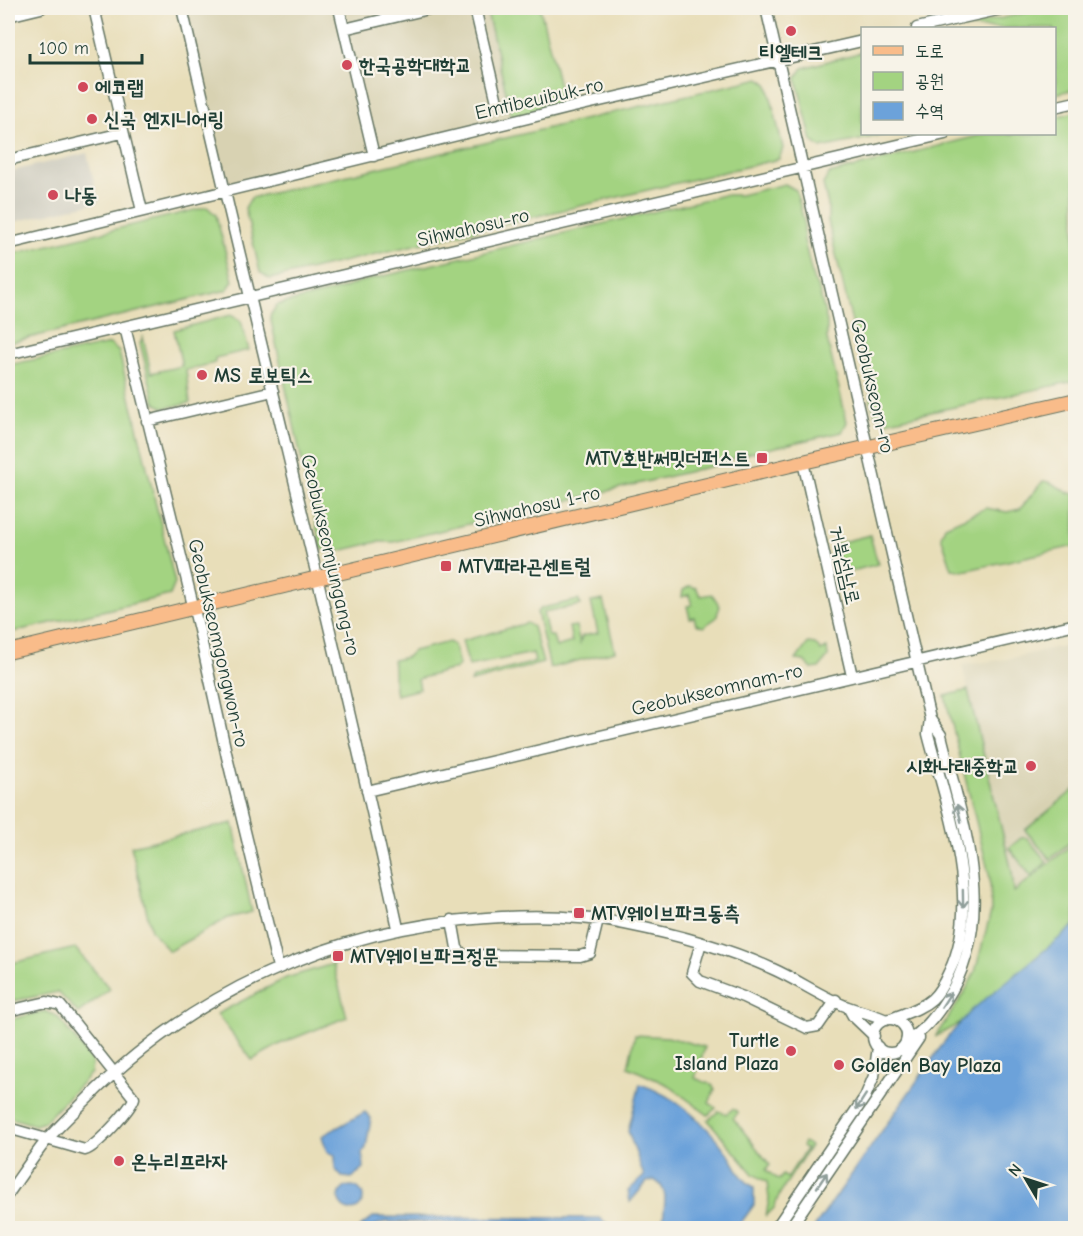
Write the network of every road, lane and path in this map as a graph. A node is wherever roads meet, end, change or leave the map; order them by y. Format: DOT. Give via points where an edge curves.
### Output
graph roads {
  1 [pos="41,8"];
  2 [pos="94,8"];
  3 [pos="182,8"];
  4 [pos="339,8"];
  5 [pos="433,8"];
  6 [pos="475,8"];
  7 [pos="766,8"];
  8 [pos="1006,8"];
  9 [pos="8,16"];
  10 [pos="921,27"];
  11 [pos="344,29"];
  12 [pos="861,41"];
  13 [pos="780,61"];
  14 [pos="497,102"];
  15 [pos="1076,102"];
  16 [pos="1056,107"];
  17 [pos="122,133"];
  18 [pos="941,135"];
  19 [pos="374,156"];
  20 [pos="8,160"];
  21 [pos="804,168"];
  22 [pos="224,192"];
  23 [pos="142,212"];
  24 [pos="8,243"];
  25 [pos="250,297"];
  26 [pos="124,327"];
  27 [pos="8,354"];
  28 [pos="273,391"];
  29 [pos="1076,400"];
  30 [pos="147,421"];
  31 [pos="869,447"];
  32 [pos="803,462"];
  33 [pos="318,578"];
  34 [pos="192,606"];
  35 [pos="1076,624"];
  36 [pos="8,652"];
  37 [pos="917,662"];
  38 [pos="852,676"];
  39 [pos="930,719"];
  40 [pos="367,791"];
  41 [pos="452,920"];
  42 [pos="598,920"];
  43 [pos="398,928"];
  44 [pos="700,943"];
  45 [pos="278,967"];
  46 [pos="836,1000"];
  47 [pos="848,1007"];
  48 [pos="8,1011"];
  49 [pos="872,1013"];
  50 [pos="904,1014"];
  51 [pos="889,1020"];
  52 [pos="927,1028"];
  53 [pos="872,1038"];
  54 [pos="905,1045"];
  55 [pos="876,1061"];
  56 [pos="899,1064"];
  57 [pos="113,1073"];
  58 [pos="8,1128"];
  59 [pos="46,1141"];
  60 [pos="8,1194"];
  61 [pos="776,1228"];
  62 [pos="790,1228"];
  1 -- 9 [label="street"];
  2 -- 17 [label="street"];
  3 -- 22 [label="street"];
  4 -- 11 [label="street"];
  5 -- 11 [label="street"];
  6 -- 14 [label="street"];
  7 -- 13 [label="street, Geobukseom-ro"];
  8 -- 10 [label="street"];
  11 -- 19 [label="street"];
  12 -- 13 [label="street, Emtibeuibuk-ro"];
  13 -- 19 [label="street, Emtibeuibuk-ro"];
  13 -- 21 [label="street, Geobukseom-ro"];
  15 -- 16 [label="street"];
  17 -- 20 [label="street"];
  17 -- 23 [label="street"];
  18 -- 21 [label="street, Sihwahosu-ro"];
  19 -- 22 [label="street, Emtibeuibuk-ro"];
  21 -- 25 [label="street, Sihwahosu-ro"];
  21 -- 31 [label="street, Geobukseom-ro"];
  22 -- 23 [label="street, Emtibeuibuk-ro"];
  22 -- 25 [label="street, Geobukseomjungang-ro"];
  23 -- 24 [label="street, Emtibeuibuk-ro"];
  25 -- 26 [label="street, Sihwahosu-ro"];
  25 -- 28 [label="street, Geobukseomjungang-ro"];
  26 -- 27 [label="street, Sihwahosu-ro"];
  26 -- 30 [label="street, Geobukseomgongwon-ro"];
  28 -- 30 [label="street"];
  28 -- 33 [label="street, Geobukseomjungang-ro"];
  29 -- 31 [label="main road, Sihwahosu 1-ro"];
  30 -- 34 [label="street, Geobukseomgongwon-ro"];
  31 -- 32 [label="main road, Sihwahosu 1-ro"];
  31 -- 37 [label="street, Geobukseom-ro"];
  32 -- 33 [label="main road, Sihwahosu 1-ro"];
  32 -- 38 [label="street, 거북섬남로"];
  33 -- 34 [label="main road, Sihwahosu 1-ro"];
  33 -- 40 [label="street, Geobukseomjungang-ro"];
  34 -- 36 [label="main road, Sihwahosu 1-ro"];
  34 -- 45 [label="street, Geobukseomgongwon-ro"];
  35 -- 37 [label="street, Geobukseomnam-ro"];
  37 -- 38 [label="street, Geobukseomnam-ro"];
  37 -- 39 [label="street, Geobukseom-ro"];
  38 -- 40 [label="street, Geobukseomnam-ro"];
  39 -- 50 [label="street, one-way" via="928,734 961,872 963,922 952,966 942,986 924,1005"];
  52 -- 39 [label="street, one-way" via="961,973 976,900 973,869 940,735"];
  40 -- 43 [label="street, Geobukseomjungang-ro"];
  41 -- 42 [label="street" via="528,916"];
  41 -- 42 [label="street" via="457,948 463,955 580,956 590,953"];
  41 -- 43 [label="street"];
  42 -- 44 [label="street"];
  43 -- 45 [label="street"];
  44 -- 46 [label="street" via="772,968"];
  44 -- 46 [label="street" via="693,973 700,981 807,1028 818,1026"];
  45 -- 57 [label="street" via="210,1002"];
  46 -- 47 [label="street"];
  47 -- 49 [label="street"];
  47 -- 53 [label="street"];
  48 -- 57 [label="street" via="47,1002 60,1005"];
  49 -- 50 [label="street"];
  49 -- 51 [label="street"];
  50 -- 51 [label="street"];
  51 -- 53 [label="street" via="877,1026"];
  51 -- 54 [label="street" via="905,1027"];
  52 -- 54 [label="street"];
  52 -- 56 [label="street"];
  53 -- 54 [label="street" via="887,1053"];
  53 -- 55 [label="street"];
  53 -- 55 [label="street"];
  54 -- 56 [label="street"];
  55 -- 61 [label="street, one-way" via="865,1097"];
  62 -- 56 [label="street, one-way"];
  57 -- 59 [label="street"];
  57 -- 59 [label="street" via="132,1093 133,1103 93,1145 85,1149"];
  58 -- 59 [label="street"];
  59 -- 60 [label="street"];
}
